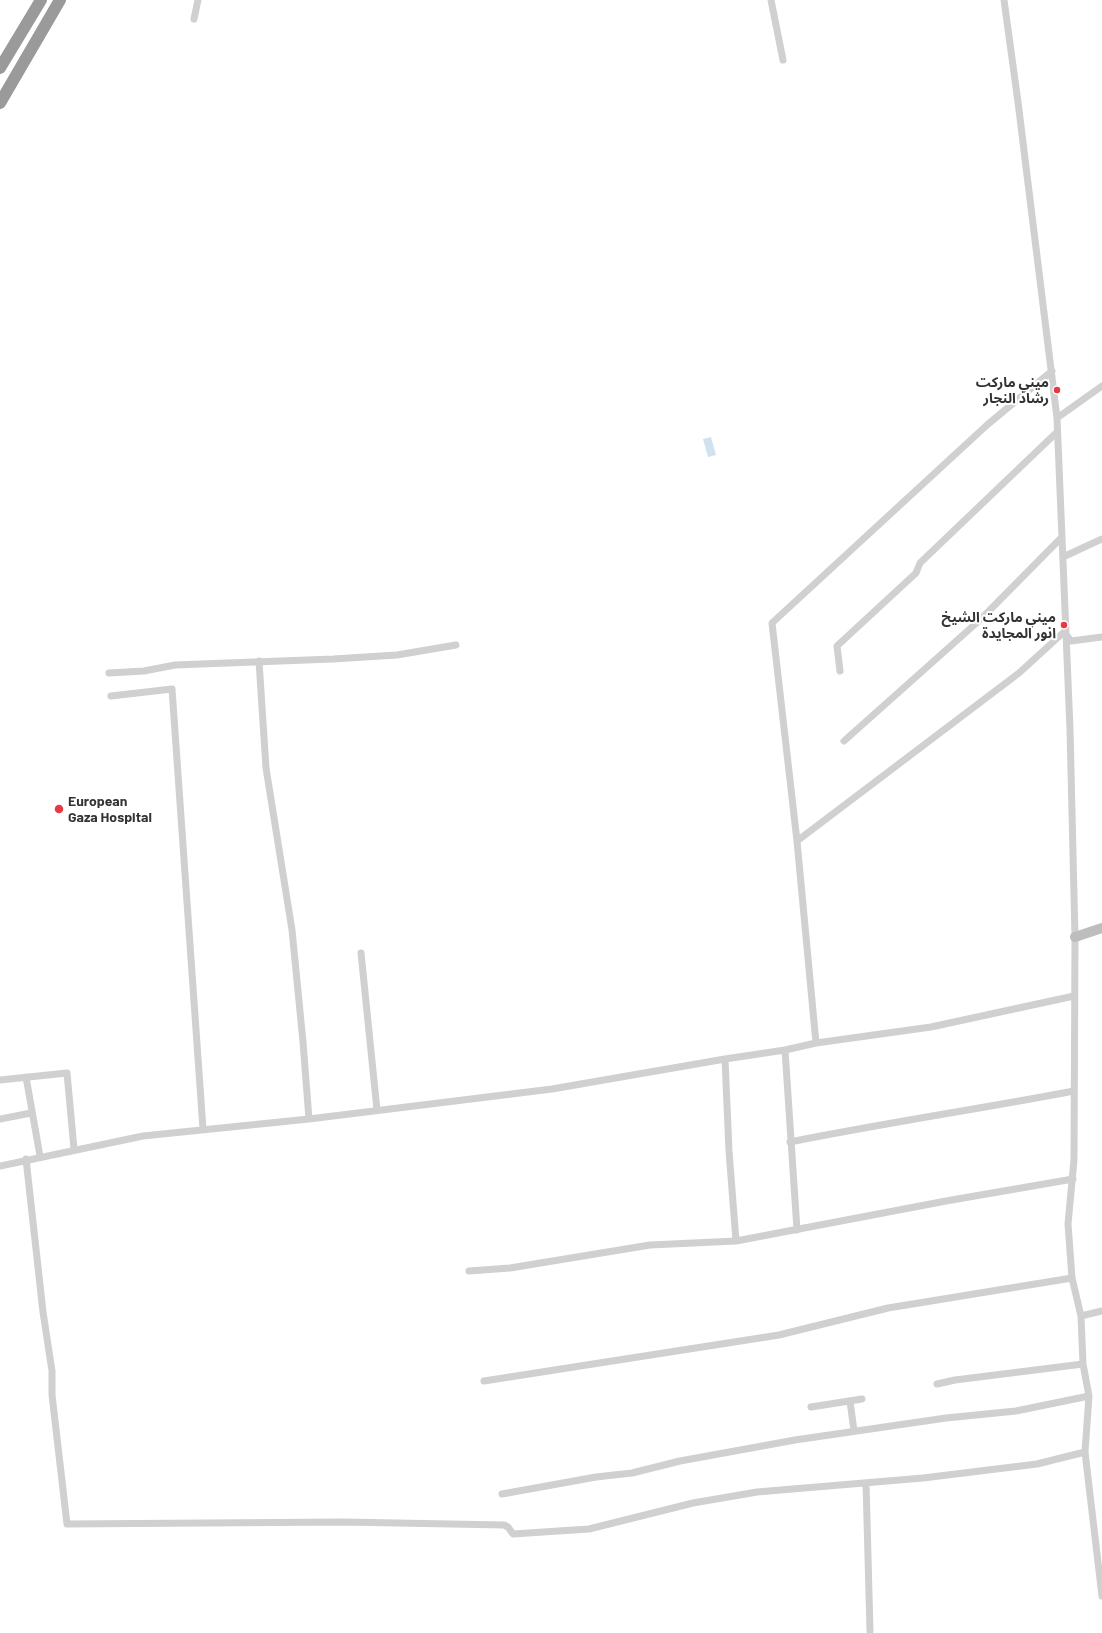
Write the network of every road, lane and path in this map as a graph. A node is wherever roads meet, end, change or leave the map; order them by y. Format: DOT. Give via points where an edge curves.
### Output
graph roads {
  1 [pos="41,0"];
  2 [pos="60,0"];
  3 [pos="198,0"];
  4 [pos="771,0"];
  5 [pos="1004,0"];
  6 [pos="194,19"];
  7 [pos="783,60"];
  8 [pos="0,68"];
  9 [pos="0,103"];
  10 [pos="1052,371"];
  11 [pos="1102,386"];
  12 [pos="1056,418"];
  13 [pos="1056,434"];
  14 [pos="1061,538"];
  15 [pos="1102,539"];
  16 [pos="1063,558"];
  17 [pos="1064,632"];
  18 [pos="1102,637"];
  19 [pos="456,645"];
  20 [pos="259,661"];
  21 [pos="840,671"];
  22 [pos="109,673"];
  23 [pos="111,696"];
  24 [pos="844,741"];
  25 [pos="798,841"];
  26 [pos="1102,928"];
  27 [pos="1075,937"];
  28 [pos="361,953"];
  29 [pos="1074,996"];
  30 [pos="816,1043"];
  31 [pos="785,1050"];
  32 [pos="725,1059"];
  33 [pos="26,1077"];
  34 [pos="0,1080"];
  35 [pos="1074,1091"];
  36 [pos="377,1110"];
  37 [pos="31,1113"];
  38 [pos="0,1119"];
  39 [pos="308,1119"];
  40 [pos="203,1129"];
  41 [pos="790,1142"];
  42 [pos="74,1149"];
  43 [pos="40,1156"];
  44 [pos="26,1159"];
  45 [pos="0,1166"];
  46 [pos="1073,1179"];
  47 [pos="797,1230"];
  48 [pos="736,1241"];
  49 [pos="469,1271"];
  50 [pos="1072,1278"];
  51 [pos="1102,1311"];
  52 [pos="1081,1316"];
  53 [pos="1083,1364"];
  54 [pos="484,1382"];
  55 [pos="937,1384"];
  56 [pos="1089,1396"];
  57 [pos="862,1399"];
  58 [pos="850,1401"];
  59 [pos="811,1407"];
  60 [pos="854,1431"];
  61 [pos="1085,1452"];
  62 [pos="866,1483"];
  63 [pos="502,1494"];
  64 [pos="1099,1550"];
  65 [pos="1102,1596"];
  66 [pos="870,1631"];
  1 -- 8 [label="highway"];
  2 -- 9 [label="highway"];
  3 -- 6 [label="street"];
  4 -- 7 [label="street"];
  5 -- 10 [label="street"];
  10 -- 12 [label="street"];
  10 -- 25 [label="street" via="987,425 772,623"];
  11 -- 12 [label="street"];
  12 -- 13 [label="street"];
  13 -- 14 [label="street"];
  13 -- 21 [label="street" via="920,563 916,573 837,646"];
  14 -- 16 [label="street"];
  14 -- 24 [label="street" via="982,618"];
  15 -- 16 [label="street"];
  16 -- 17 [label="street"];
  17 -- 18 [label="street" via="1071,641"];
  17 -- 25 [label="street" via="1020,673"];
  17 -- 27 [label="street" via="1070,729"];
  19 -- 20 [label="street" via="397,655"];
  20 -- 22 [label="street" via="175,665 144,671"];
  20 -- 39 [label="street" via="266,768 292,930"];
  23 -- 40 [label="street" via="172,689"];
  25 -- 30 [label="street"];
  26 -- 27 [label="street"];
  27 -- 29 [label="street"];
  28 -- 36 [label="street"];
  29 -- 30 [label="street" via="931,1027"];
  29 -- 35 [label="street"];
  30 -- 31 [label="street"];
  31 -- 32 [label="street"];
  31 -- 41 [label="street"];
  32 -- 36 [label="street" via="552,1089"];
  32 -- 48 [label="street"];
  33 -- 34 [label="street"];
  33 -- 37 [label="street"];
  33 -- 42 [label="street" via="67,1073"];
  35 -- 41 [label="street"];
  35 -- 46 [label="street"];
  36 -- 39 [label="street"];
  37 -- 38 [label="street"];
  37 -- 43 [label="street"];
  39 -- 40 [label="street"];
  40 -- 42 [label="street" via="143,1136"];
  41 -- 47 [label="street"];
  42 -- 43 [label="street"];
  43 -- 44 [label="street"];
  44 -- 45 [label="street"];
  44 -- 62 [label="street" via="52,1371 52,1395 67,1524 344,1522 504,1525 513,1534 589,1529 694,1503 757,1492"];
  46 -- 47 [label="street"];
  46 -- 50 [label="street" via="1068,1224"];
  47 -- 48 [label="street"];
  48 -- 49 [label="street" via="650,1246 510,1268"];
  50 -- 52 [label="street"];
  50 -- 54 [label="street" via="888,1308 778,1335"];
  51 -- 52 [label="street"];
  52 -- 53 [label="street"];
  53 -- 55 [label="street"];
  53 -- 56 [label="street"];
  56 -- 60 [label="street" via="1016,1411"];
  56 -- 61 [label="street"];
  57 -- 58 [label="street"];
  58 -- 59 [label="street"];
  58 -- 60 [label="street"];
  60 -- 63 [label="street" via="744,1449 632,1473"];
  61 -- 62 [label="street" via="1037,1464"];
  61 -- 64 [label="street"];
  62 -- 66 [label="street"];
  64 -- 65 [label="street"];
}
